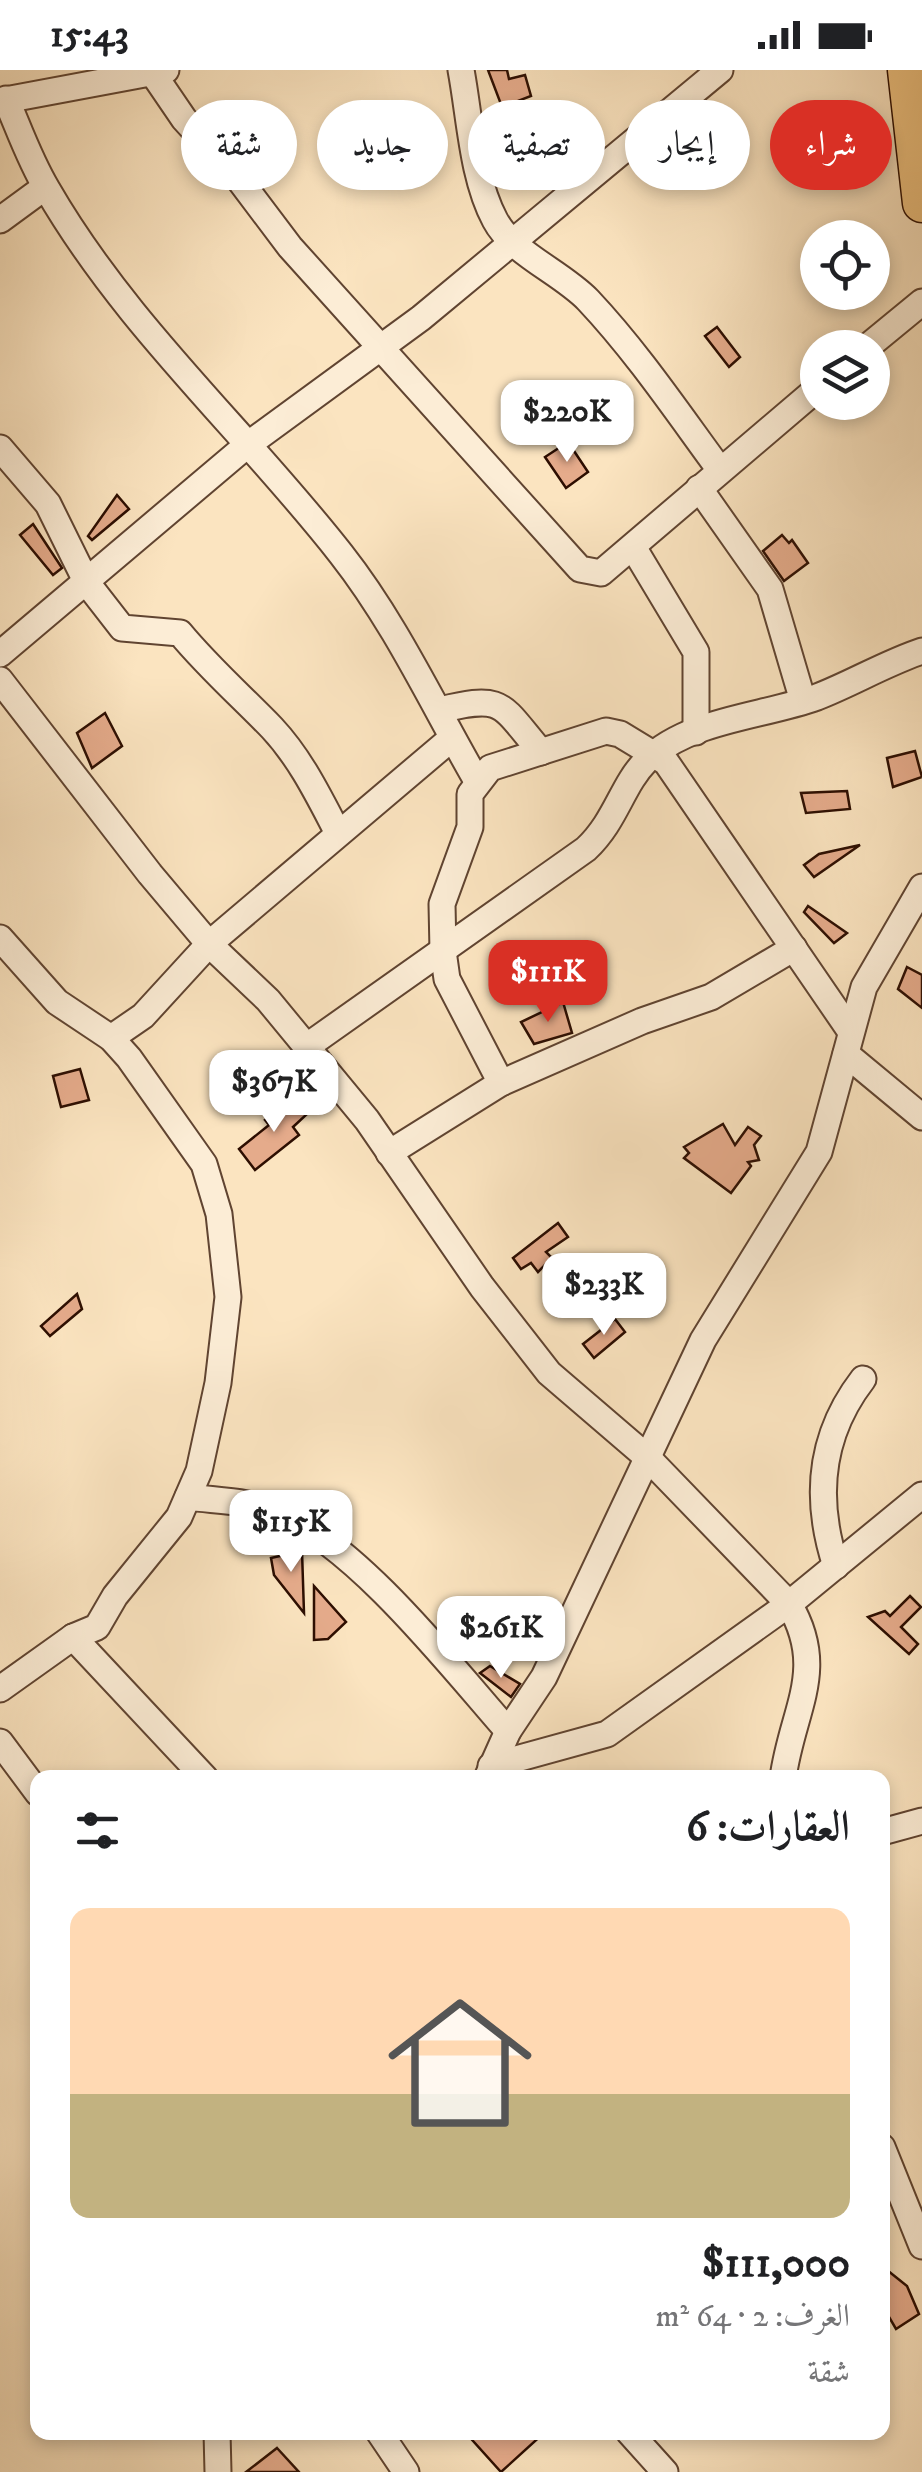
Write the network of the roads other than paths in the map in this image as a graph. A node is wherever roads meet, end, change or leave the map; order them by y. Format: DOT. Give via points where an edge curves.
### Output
graph roads {
  1 [pos="462,70"];
  2 [pos="720,70"];
  3 [pos="907,70"];
  4 [pos="160,72"];
  5 [pos="116,73"];
  6 [pos="3,100"];
  7 [pos="45,187"];
  8 [pos="922,203"];
  9 [pos="0,220"];
  10 [pos="511,240"];
  11 [pos="922,302"];
  12 [pos="888,330"];
  13 [pos="381,349"];
  14 [pos="800,403"];
  15 [pos="246,446"];
  16 [pos="0,448"];
  17 [pos="720,470"];
  18 [pos="699,488"];
  19 [pos="634,547"];
  20 [pos="87,584"];
  21 [pos="922,651"];
  22 [pos="0,654"];
  23 [pos="0,680"];
  24 [pos="803,701"];
  25 [pos="440,710"];
  26 [pos="696,732"];
  27 [pos="452,738"];
  28 [pos="542,752"];
  29 [pos="657,753"];
  30 [pos="476,781"];
  31 [pos="338,833"];
  32 [pos="922,887"];
  33 [pos="0,938"];
  34 [pos="209,944"];
  35 [pos="794,948"];
  36 [pos="443,952"];
  37 [pos="111,1038"];
  38 [pos="848,1043"];
  39 [pos="306,1047"];
  40 [pos="501,1084"];
  41 [pos="922,1117"];
  42 [pos="389,1153"];
  43 [pos="863,1379"];
  44 [pos="648,1458"];
  45 [pos="922,1495"];
  46 [pos="188,1497"];
  47 [pos="836,1566"];
  48 [pos="789,1604"];
  49 [pos="73,1637"];
  50 [pos="0,1689"];
  51 [pos="508,1731"];
  52 [pos="0,1742"];
  53 [pos="198,1770"];
  54 [pos="490,1770"];
  55 [pos="495,1770"];
  56 [pos="785,1770"];
  57 [pos="30,1783"];
  58 [pos="922,1821"];
  59 [pos="890,1830"];
  60 [pos="890,2166"];
  61 [pos="922,2246"];
  62 [pos="217,2440"];
  63 [pos="384,2440"];
  64 [pos="636,2440"];
  65 [pos="218,2472"];
  66 [pos="406,2472"];
  67 [pos="664,2472"];
  1 -- 10 [label="street" via="484,189"];
  2 -- 10 [label="street"];
  3 -- 8 [label="highway"];
  4 -- 5 [label="street"];
  4 -- 13 [label="street" via="184,120"];
  5 -- 6 [label="street"];
  6 -- 7 [label="street"];
  7 -- 9 [label="street"];
  7 -- 15 [label="street" via="158,344"];
  10 -- 13 [label="street"];
  10 -- 17 [label="street" via="588,300"];
  11 -- 12 [label="street"];
  13 -- 15 [label="street"];
  13 -- 19 [label="street" via="580,569 601,573"];
  14 -- 17 [label="street"];
  15 -- 20 [label="street"];
  15 -- 25 [label="street" via="340,552"];
  16 -- 20 [label="street" via="48,504"];
  17 -- 18 [label="street"];
  18 -- 19 [label="street"];
  18 -- 24 [label="street" via="770,589"];
  19 -- 26 [label="street" via="696,652"];
  20 -- 22 [label="street"];
  20 -- 31 [label="street" via="122,628 180,633 273,730 310,778"];
  21 -- 24 [label="street"];
  23 -- 34 [label="street"];
  24 -- 26 [label="street"];
  25 -- 27 [label="street"];
  25 -- 28 [label="street" via="495,702"];
  26 -- 29 [label="street"];
  27 -- 30 [label="street"];
  27 -- 31 [label="street"];
  28 -- 29 [label="street" via="606,731"];
  28 -- 30 [label="street" via="490,768"];
  29 -- 35 [label="street"];
  29 -- 36 [label="street" via="644,763 597,840"];
  30 -- 36 [label="street" via="470,827 442,904"];
  31 -- 34 [label="street"];
  32 -- 38 [label="street" via="864,987"];
  33 -- 37 [label="street" via="57,1002"];
  34 -- 37 [label="street" via="143,1016"];
  34 -- 39 [label="street"];
  35 -- 38 [label="street"];
  35 -- 40 [label="street" via="711,997"];
  36 -- 39 [label="street"];
  36 -- 40 [label="street" via="447,979"];
  37 -- 46 [label="street" via="204,1164 219,1214 228,1297 218,1383"];
  38 -- 41 [label="street"];
  38 -- 44 [label="street" via="819,1152 703,1340"];
  39 -- 42 [label="street"];
  40 -- 42 [label="street"];
  42 -- 44 [label="street" via="548,1374"];
  43 -- 47 [label="street" via="822,1461 826,1533"];
  44 -- 48 [label="street"];
  44 -- 51 [label="street" via="544,1677"];
  45 -- 47 [label="street"];
  46 -- 49 [label="street" via="180,1518 97,1627"];
  46 -- 51 [label="street" via="258,1506 311,1532 372,1582"];
  47 -- 48 [label="street"];
  48 -- 55 [label="street" via="607,1734"];
  48 -- 56 [label="street" via="803,1628 810,1672"];
  49 -- 50 [label="street"];
  49 -- 53 [label="street"];
  51 -- 54 [label="street"];
  52 -- 57 [label="street"];
  58 -- 59 [label="street"];
  60 -- 61 [label="street"];
  62 -- 65 [label="street"];
  63 -- 66 [label="street"];
  64 -- 67 [label="street"];
}
